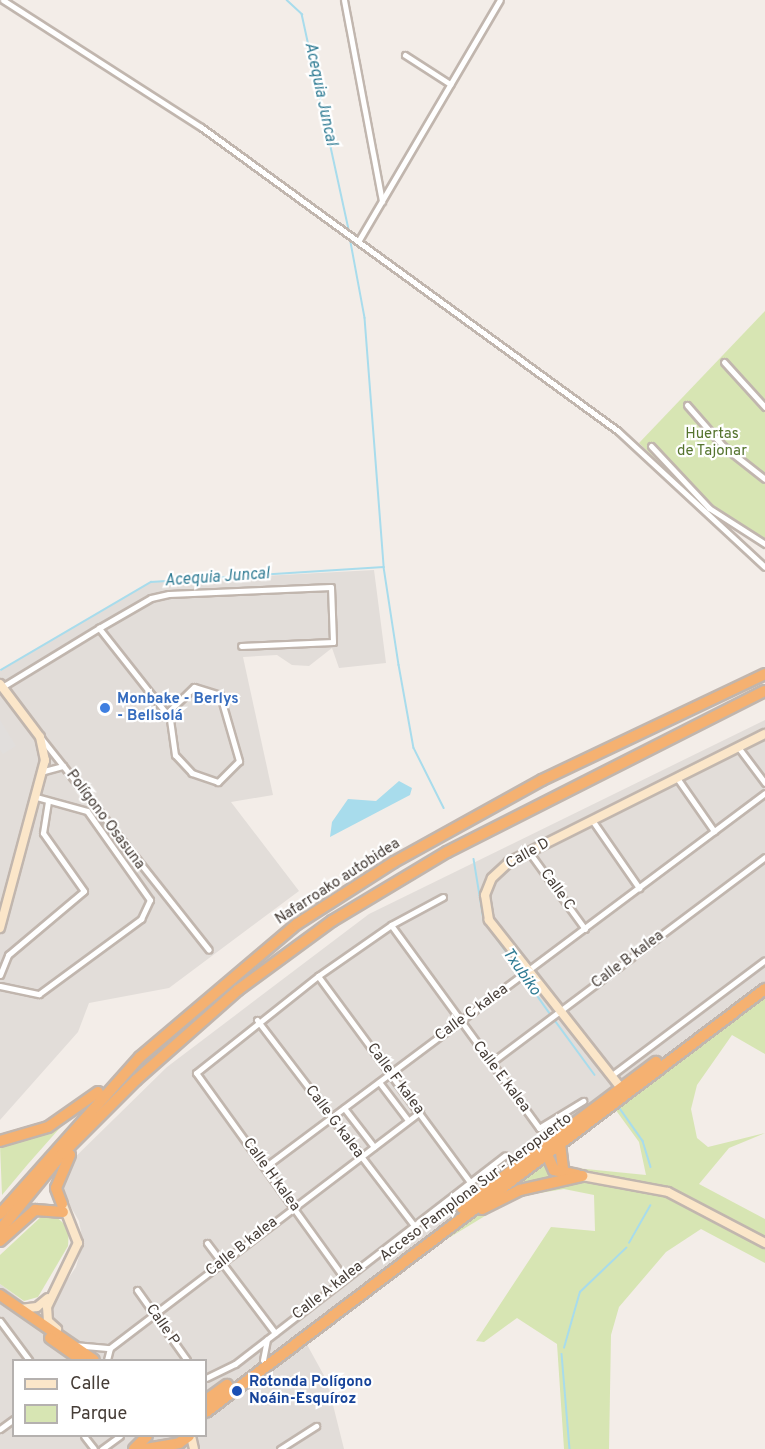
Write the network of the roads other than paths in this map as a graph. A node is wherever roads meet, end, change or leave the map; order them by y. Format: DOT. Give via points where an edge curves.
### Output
graph roads {
  1 [pos="3,0"];
  2 [pos="344,0"];
  3 [pos="500,0"];
  4 [pos="405,55"];
  5 [pos="450,84"];
  6 [pos="382,201"];
  7 [pos="359,240"];
  8 [pos="724,362"];
  9 [pos="687,405"];
  10 [pos="765,407"];
  11 [pos="651,446"];
  12 [pos="765,480"];
  13 [pos="765,544"];
  14 [pos="765,567"];
  15 [pos="99,628"];
  16 [pos="241,646"];
  17 [pos="765,674"];
  18 [pos="1,685"];
  19 [pos="765,691"];
  20 [pos="765,699"];
  21 [pos="166,714"];
  22 [pos="700,725"];
  23 [pos="765,734"];
  24 [pos="40,737"];
  25 [pos="738,747"];
  26 [pos="63,766"];
  27 [pos="43,773"];
  28 [pos="677,778"];
  29 [pos="765,783"];
  30 [pos="765,793"];
  31 [pos="36,797"];
  32 [pos="48,801"];
  33 [pos="592,820"];
  34 [pos="714,831"];
  35 [pos="529,852"];
  36 [pos="765,857"];
  37 [pos="639,888"];
  38 [pos="443,897"];
  39 [pos="297,924"];
  40 [pos="391,925"];
  41 [pos="0,928"];
  42 [pos="585,929"];
  43 [pos="209,950"];
  44 [pos="765,960"];
  45 [pos="531,970"];
  46 [pos="0,975"];
  47 [pos="318,976"];
  48 [pos="765,982"];
  49 [pos="0,986"];
  50 [pos="765,989"];
  51 [pos="558,1012"];
  52 [pos="257,1020"];
  53 [pos="459,1022"];
  54 [pos="492,1062"];
  55 [pos="390,1074"];
  56 [pos="612,1075"];
  57 [pos="379,1082"];
  58 [pos="621,1088"];
  59 [pos="583,1101"];
  60 [pos="344,1108"];
  61 [pos="420,1112"];
  62 [pos="99,1117"];
  63 [pos="332,1119"];
  64 [pos="408,1120"];
  65 [pos="560,1138"];
  66 [pos="0,1141"];
  67 [pos="374,1147"];
  68 [pos="505,1155"];
  69 [pos="544,1155"];
  70 [pos="361,1158"];
  71 [pos="265,1167"];
  72 [pos="562,1169"];
  73 [pos="509,1170"];
  74 [pos="578,1175"];
  75 [pos="470,1182"];
  76 [pos="61,1205"];
  77 [pos="294,1207"];
  78 [pos="0,1214"];
  79 [pos="413,1224"];
  80 [pos="0,1230"];
  81 [pos="0,1241"];
  82 [pos="207,1243"];
  83 [pos="765,1243"];
  84 [pos="424,1246"];
  85 [pos="222,1263"];
  86 [pos="344,1278"];
  87 [pos="137,1290"];
  88 [pos="0,1295"];
  89 [pos="52,1295"];
  90 [pos="0,1304"];
  91 [pos="20,1309"];
  92 [pos="156,1314"];
  93 [pos="0,1321"];
  94 [pos="275,1333"];
  95 [pos="267,1339"];
  96 [pos="110,1348"];
  97 [pos="71,1352"];
  98 [pos="28,1359"];
  99 [pos="91,1359"];
  100 [pos="107,1359"];
  101 [pos="186,1359"];
  102 [pos="263,1360"];
  103 [pos="207,1377"];
  104 [pos="207,1399"];
  105 [pos="207,1411"];
  106 [pos="316,1426"];
  107 [pos="85,1437"];
  108 [pos="119,1437"];
  109 [pos="146,1437"];
  110 [pos="157,1437"];
  111 [pos="188,1437"];
  112 [pos="173,1446"];
  113 [pos="94,1449"];
  114 [pos="102,1449"];
  115 [pos="134,1449"];
  116 [pos="146,1449"];
  117 [pos="280,1449"];
  1 -- 7 [label="street" via="201,127"];
  2 -- 6 [label="street"];
  3 -- 5 [label="street"];
  4 -- 5 [label="street"];
  5 -- 6 [label="street"];
  6 -- 7 [label="street"];
  7 -- 14 [label="street" via="641,448 697,509"];
  8 -- 10 [label="street"];
  9 -- 12 [label="street" via="723,446"];
  11 -- 13 [label="street" via="693,494"];
  15 -- 16 [label="street, Polígono Osasuna" via="151,598 169,594 330,587 333,642"];
  15 -- 18 [label="street, Polígono Osasuna"];
  15 -- 21 [label="street"];
  17 -- 39 [label="highway, Nafarroako autobidea" via="542,780 394,862"];
  18 -- 24 [label="street, Polígono Osasuna"];
  19 -- 22 [label="highway"];
  20 -- 22 [label="highway"];
  21 -- 21 [label="street" via="194,687 220,695 239,761 218,782 192,774 175,755"];
  22 -- 62 [label="highway, Nafarroako autobidea" via="447,852 332,921 231,996"];
  23 -- 25 [label="street, Calle D"];
  24 -- 26 [label="street, Polígono Osasuna"];
  24 -- 27 [label="street"];
  25 -- 28 [label="street, Calle D"];
  25 -- 29 [label="street"];
  26 -- 27 [label="street"];
  26 -- 43 [label="street, Polígono Osasuna"];
  27 -- 31 [label="street"];
  28 -- 33 [label="street, Calle D"];
  28 -- 34 [label="street"];
  30 -- 34 [label="street, Calle C kalea"];
  31 -- 32 [label="street"];
  31 -- 41 [label="street"];
  32 -- 46 [label="street" via="43,833 84,891 8,955"];
  32 -- 49 [label="street" via="87,811 146,889 148,909 39,994"];
  33 -- 35 [label="street, Calle D"];
  33 -- 37 [label="street"];
  34 -- 37 [label="street, Calle C kalea"];
  35 -- 42 [label="street, Calle C"];
  35 -- 45 [label="street, Calle D" via="492,878 485,895 489,920"];
  36 -- 51 [label="street, Calle B kalea"];
  37 -- 42 [label="street, Calle C kalea"];
  38 -- 40 [label="street"];
  39 -- 66 [label="highway" via="226,971 69,1115 33,1134"];
  39 -- 78 [label="highway, Nafarroako autobidea" via="140,1057"];
  40 -- 47 [label="street"];
  40 -- 53 [label="street, Calle E kalea"];
  42 -- 45 [label="street, Calle C kalea"];
  44 -- 56 [label="street"];
  45 -- 51 [label="street, Calle D"];
  45 -- 53 [label="street, Calle C kalea"];
  47 -- 52 [label="street"];
  47 -- 55 [label="street, Calle F kalea"];
  48 -- 58 [label="highway, Acceso Pamplona Sur - Aeropuerto"];
  50 -- 65 [label="highway, Acceso Pamplona Sur - Aeropuerto"];
  51 -- 54 [label="street, Calle B kalea"];
  51 -- 56 [label="street, Calle D"];
  52 -- 63 [label="street, Calle G kalea"];
  52 -- 71 [label="street, Calle H kalea" via="196,1073"];
  53 -- 54 [label="street, Calle E kalea"];
  53 -- 55 [label="street, Calle C kalea"];
  54 -- 59 [label="street, Calle E kalea" via="539,1128"];
  55 -- 57 [label="street, Calle C kalea"];
  55 -- 61 [label="street, Calle F kalea"];
  56 -- 58 [label="street, Calle D"];
  57 -- 60 [label="street, Calle C kalea"];
  57 -- 64 [label="street"];
  58 -- 65 [label="highway, Acceso Pamplona Sur - Aeropuerto"];
  60 -- 63 [label="street, Calle C kalea"];
  60 -- 67 [label="street"];
  61 -- 64 [label="street, Calle B kalea"];
  61 -- 75 [label="street, Calle F kalea"];
  62 -- 76 [label="highway" via="62,1166 56,1188"];
  62 -- 80 [label="highway, Nafarroako autobidea"];
  63 -- 70 [label="street, Calle G kalea"];
  63 -- 71 [label="street, Calle C kalea"];
  64 -- 67 [label="street, Calle B kalea"];
  65 -- 69 [label="highway"];
  65 -- 72 [label="highway"];
  65 -- 73 [label="highway, Acceso Pamplona Sur - Aeropuerto"];
  67 -- 70 [label="street, Calle B kalea"];
  68 -- 75 [label="street, Calle A kalea"];
  69 -- 72 [label="highway"];
  69 -- 73 [label="highway"];
  69 -- 74 [label="highway" via="554,1170"];
  69 -- 84 [label="highway, Acceso Pamplona Sur - Aeropuerto"];
  70 -- 77 [label="street, Calle B kalea"];
  70 -- 79 [label="street, Calle G kalea"];
  71 -- 77 [label="street, Calle H kalea"];
  72 -- 74 [label="highway"];
  73 -- 102 [label="highway, Acceso Pamplona Sur - Aeropuerto"];
  74 -- 83 [label="street" via="668,1192"];
  74 -- 84 [label="highway" via="520,1190"];
  75 -- 79 [label="street, Calle A kalea"];
  76 -- 81 [label="highway" via="42,1207 20,1219"];
  76 -- 89 [label="street" via="78,1235 75,1256"];
  77 -- 85 [label="street, Calle B kalea"];
  77 -- 86 [label="street, Calle H kalea"];
  79 -- 86 [label="street, Calle A kalea"];
  82 -- 85 [label="street"];
  84 -- 105 [label="highway, Acceso Pamplona Sur - Aeropuerto"];
  85 -- 92 [label="street, Calle B kalea"];
  85 -- 94 [label="street"];
  86 -- 94 [label="street, Calle A kalea"];
  87 -- 92 [label="street, Calle P"];
  88 -- 91 [label="highway"];
  89 -- 91 [label="street" via="37,1307"];
  89 -- 97 [label="street" via="48,1321"];
  90 -- 97 [label="highway"];
  91 -- 97 [label="highway"];
  92 -- 96 [label="street, Calle B kalea"];
  92 -- 101 [label="street, Calle P"];
  93 -- 98 [label="street"];
  94 -- 95 [label="street, Calle A kalea"];
  95 -- 102 [label="street"];
  95 -- 103 [label="street, Calle A kalea"];
  96 -- 97 [label="street"];
  96 -- 100 [label="street"];
  97 -- 99 [label="highway"];
  102 -- 104 [label="highway, Acceso Pamplona Sur - Aeropuerto"];
  106 -- 117 [label="street"];
  107 -- 113 [label="street"];
  108 -- 114 [label="street"];
  109 -- 115 [label="highway"];
  110 -- 112 [label="highway"];
  111 -- 112 [label="highway"];
  112 -- 116 [label="highway"];
}
